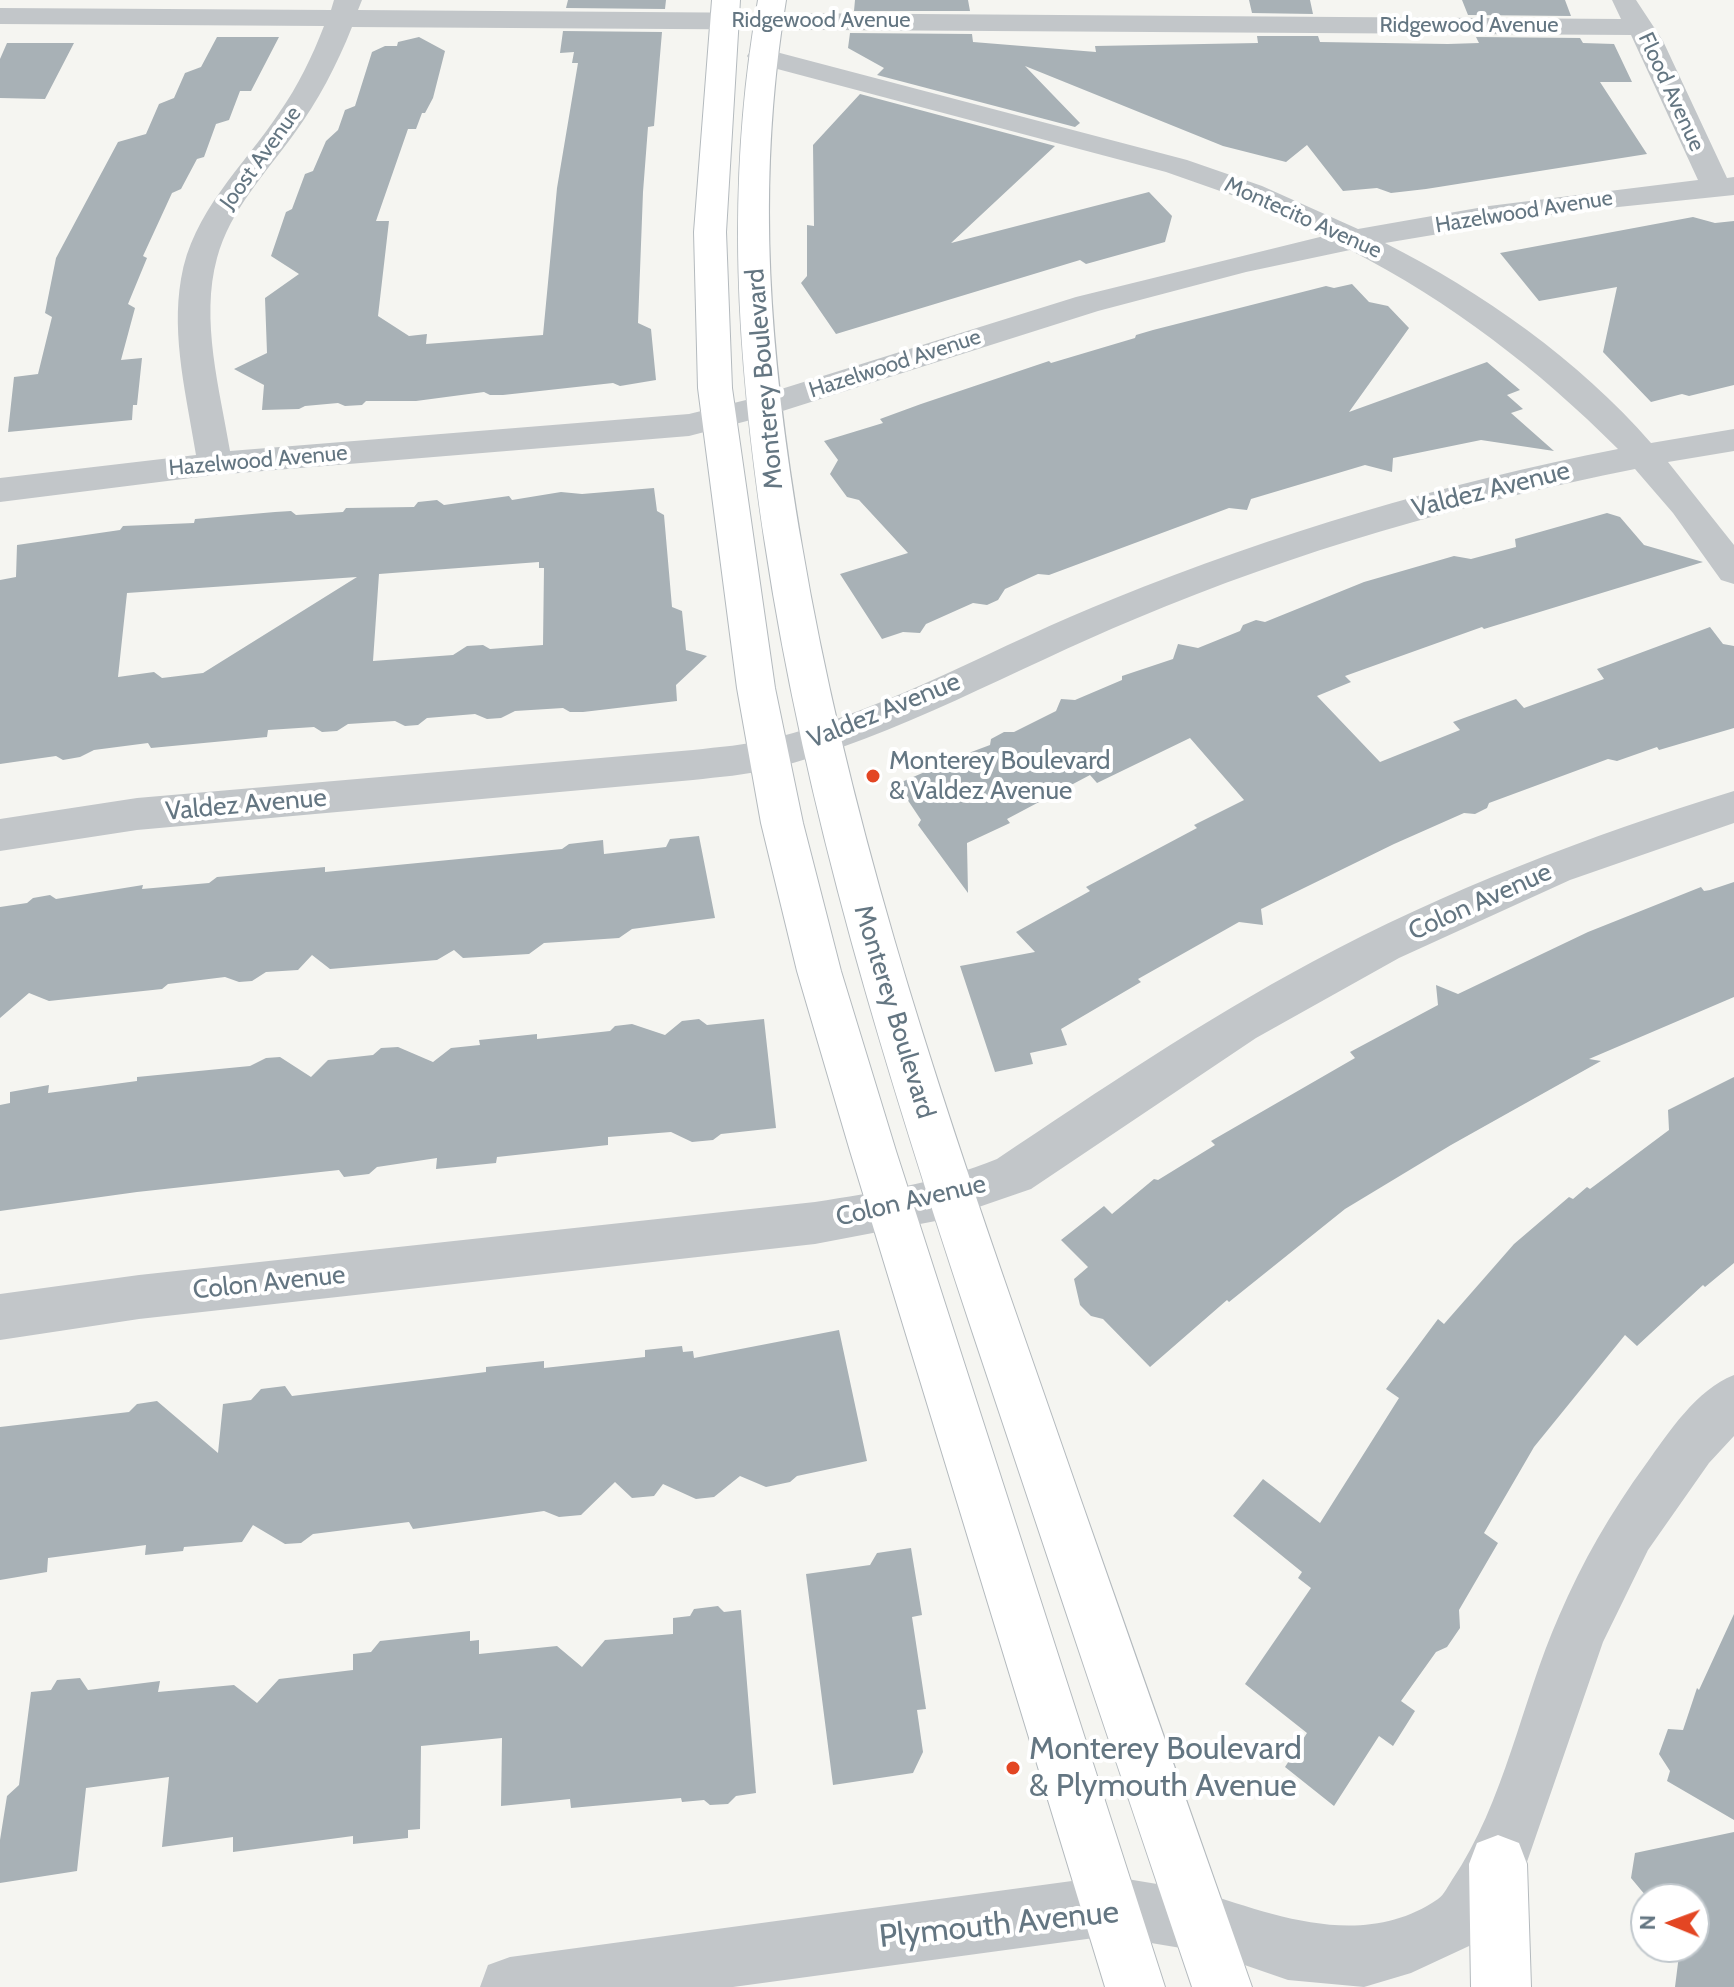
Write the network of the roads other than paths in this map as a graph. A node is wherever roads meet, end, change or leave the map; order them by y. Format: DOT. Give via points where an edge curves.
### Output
graph roads {
  1 [pos="1622,0"];
  2 [pos="345,9"];
  3 [pos="1197,12"];
  4 [pos="0,16"];
  5 [pos="750,20"];
  6 [pos="1641,27"];
  7 [pos="1725,186"];
  8 [pos="1355,239"];
  9 [pos="764,409"];
  10 [pos="719,421"];
  11 [pos="1734,440"];
  12 [pos="1644,455"];
  13 [pos="215,464"];
  14 [pos="0,490"];
  15 [pos="1734,571"];
  16 [pos="820,739"];
  17 [pos="769,755"];
  18 [pos="1734,807"];
  19 [pos="0,835"];
  20 [pos="951,1196"];
  21 [pos="891,1210"];
  22 [pos="0,1317"];
  23 [pos="1734,1399"];
  24 [pos="1498,1864"];
  25 [pos="1109,1906"];
  26 [pos="1199,1921"];
  27 [pos="510,1987"];
  28 [pos="1135,1987"];
  29 [pos="1222,1987"];
  30 [pos="1501,1987"];
  1 -- 6 [label="street, Flood Avenue"];
  2 -- 4 [label="street, Ridgewood Avenue"];
  2 -- 5 [label="street, Ridgewood Avenue"];
  2 -- 13 [label="street, Joost Avenue" via="305,95 229,195 201,260 197,332"];
  3 -- 5 [label="street, Ridgewood Avenue"];
  3 -- 6 [label="street, Ridgewood Avenue"];
  5 -- 8 [label="street, Montecito Avenue" via="1250,191"];
  5 -- 9 [label="main road, Monterey Boulevard" via="756,320"];
  5 -- 10 [label="main road, Monterey Boulevard" via="714,144 711,322"];
  6 -- 7 [label="street, Flood Avenue"];
  7 -- 8 [label="street, Hazelwood Avenue"];
  8 -- 9 [label="street, Hazelwood Avenue" via="1088,304"];
  8 -- 12 [label="street, Montecito Avenue" via="1457,295 1510,332 1558,369"];
  9 -- 10 [label="street, Hazelwood Avenue"];
  9 -- 16 [label="main road, Monterey Boulevard" via="794,610"];
  10 -- 13 [label="street, Hazelwood Avenue"];
  10 -- 17 [label="main road, Monterey Boulevard"];
  11 -- 12 [label="street, Valdez Avenue"];
  12 -- 15 [label="street, Montecito Avenue"];
  12 -- 16 [label="street, Valdez Avenue" via="1420,506 1270,553 1123,608 891,714"];
  13 -- 14 [label="street, Hazelwood Avenue"];
  16 -- 17 [label="street, Valdez Avenue"];
  16 -- 20 [label="main road, Monterey Boulevard" via="855,886"];
  17 -- 19 [label="street, Valdez Avenue" via="137,814"];
  17 -- 21 [label="main road, Monterey Boulevard" via="819,971"];
  18 -- 20 [label="street, Colon Avenue" via="1609,847 1442,916 1349,962 1191,1055 1014,1174"];
  20 -- 21 [label="street, Colon Avenue"];
  20 -- 26 [label="main road, Monterey Boulevard"];
  21 -- 22 [label="street, Colon Avenue"];
  21 -- 25 [label="main road, Monterey Boulevard"];
  23 -- 24 [label="street, Plymouth Avenue" via="1691,1445 1629,1531 1579,1633"];
  24 -- 26 [label="street, Plymouth Avenue" via="1461,1919 1411,1943 1363,1957 1288,1950"];
  24 -- 30 [label="main road"];
  25 -- 26 [label="street, Plymouth Avenue"];
  25 -- 27 [label="street, Plymouth Avenue"];
  25 -- 28 [label="main road, Monterey Boulevard"];
  26 -- 29 [label="main road, Monterey Boulevard"];
}
